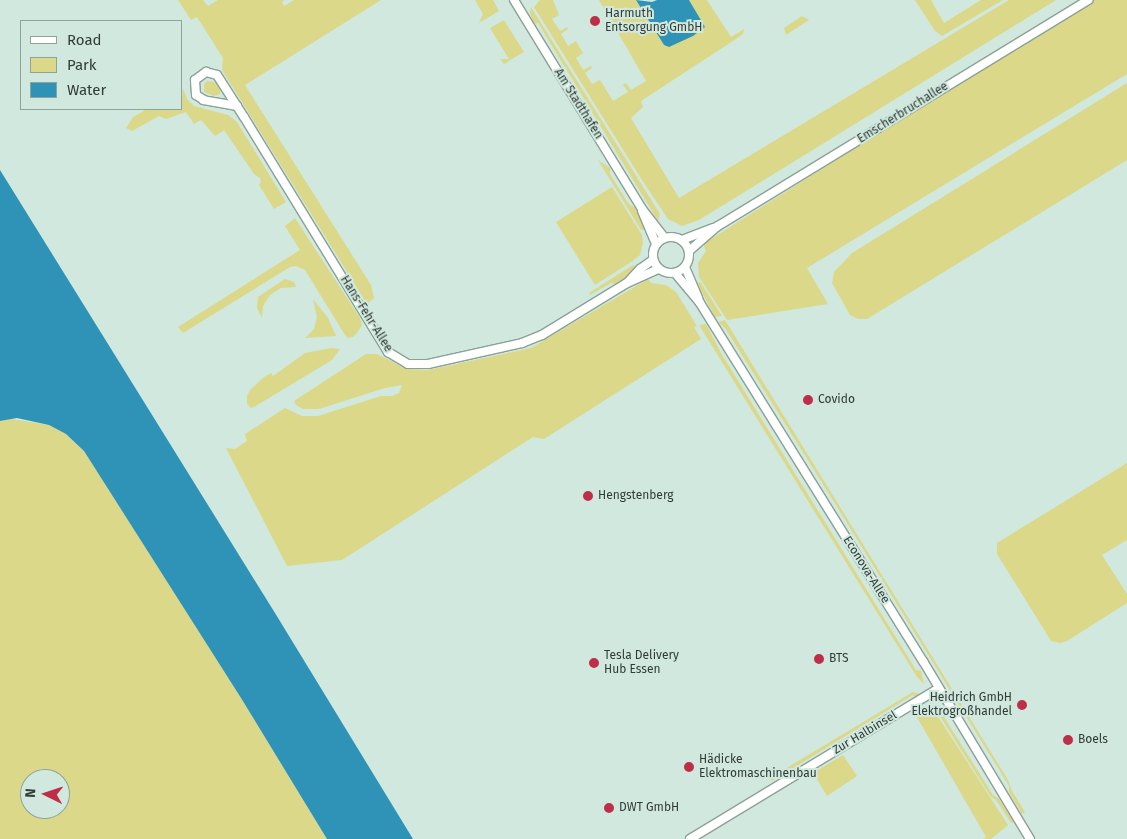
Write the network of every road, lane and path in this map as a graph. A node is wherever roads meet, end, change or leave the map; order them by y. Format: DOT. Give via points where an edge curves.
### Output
graph roads {
  1 [pos="514,0"];
  2 [pos="1088,0"];
  3 [pos="237,106"];
  4 [pos="642,209"];
  5 [pos="718,226"];
  6 [pos="665,238"];
  7 [pos="682,240"];
  8 [pos="656,244"];
  9 [pos="689,251"];
  10 [pos="653,260"];
  11 [pos="685,267"];
  12 [pos="658,269"];
  13 [pos="676,273"];
  14 [pos="627,283"];
  15 [pos="700,302"];
  16 [pos="938,689"];
  17 [pos="690,839"];
  18 [pos="1030,839"];
  1 -- 4 [label="street, Am Stadthafen"];
  2 -- 5 [label="street, Emscherbruchallee"];
  3 -- 3 [label="street, Hans-Fehr-Allee" via="217,75 206,72 195,80 196,95 204,100"];
  3 -- 14 [label="street, Hans-Fehr-Allee" via="388,352 408,364 428,364 522,344"];
  4 -- 6 [label="street, Am Stadthafen"];
  4 -- 8 [label="street, Am Stadthafen"];
  5 -- 7 [label="street, Emscherbruchallee"];
  5 -- 9 [label="street, Emscherbruchallee"];
  6 -- 7 [label="street"];
  6 -- 8 [label="street"];
  7 -- 9 [label="street"];
  8 -- 10 [label="street"];
  9 -- 11 [label="street"];
  10 -- 12 [label="street"];
  10 -- 14 [label="street, Hans-Fehr-Allee"];
  11 -- 13 [label="street"];
  11 -- 15 [label="street, Econova-Allee"];
  12 -- 13 [label="street" via="664,273"];
  12 -- 14 [label="street, Hans-Fehr-Allee"];
  13 -- 15 [label="street, Econova-Allee"];
  15 -- 16 [label="street, Econova-Allee"];
  16 -- 17 [label="street, Zur Halbinsel"];
  16 -- 18 [label="street, Econova-Allee"];
}
